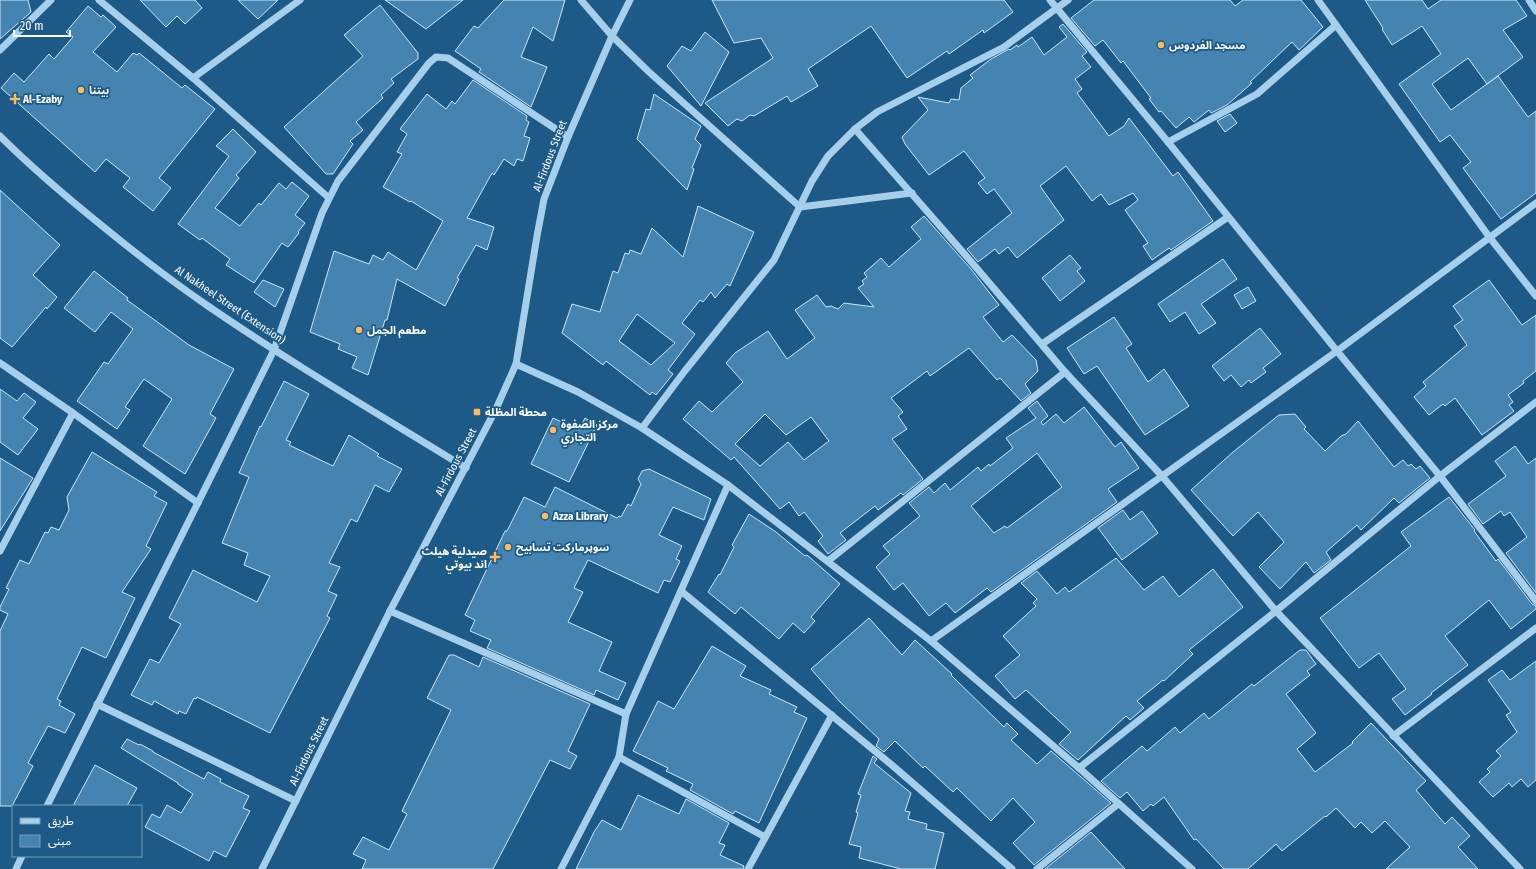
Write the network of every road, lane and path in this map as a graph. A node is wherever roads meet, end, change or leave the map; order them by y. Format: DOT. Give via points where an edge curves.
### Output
graph roads {
  1 [pos="51,0"];
  2 [pos="99,0"];
  3 [pos="300,0"];
  4 [pos="582,0"];
  5 [pos="630,0"];
  6 [pos="1050,0"];
  7 [pos="1068,0"];
  8 [pos="1318,0"];
  9 [pos="1529,0"];
  10 [pos="1056,9"];
  11 [pos="1536,11"];
  12 [pos="1336,25"];
  13 [pos="612,36"];
  14 [pos="0,50"];
  15 [pos="193,78"];
  16 [pos="855,129"];
  17 [pos="0,136"];
  18 [pos="568,137"];
  19 [pos="1168,142"];
  20 [pos="912,193"];
  21 [pos="329,198"];
  22 [pos="1536,203"];
  23 [pos="800,207"];
  24 [pos="1228,217"];
  25 [pos="1490,238"];
  26 [pos="1536,296"];
  27 [pos="1042,344"];
  28 [pos="274,350"];
  29 [pos="1336,352"];
  30 [pos="0,363"];
  31 [pos="516,364"];
  32 [pos="1065,372"];
  33 [pos="1536,402"];
  34 [pos="73,413"];
  35 [pos="642,428"];
  36 [pos="466,468"];
  37 [pos="1162,476"];
  38 [pos="1440,476"];
  39 [pos="728,485"];
  40 [pos="198,503"];
  41 [pos="0,551"];
  42 [pos="828,561"];
  43 [pos="681,591"];
  44 [pos="1536,601"];
  45 [pos="390,611"];
  46 [pos="1276,611"];
  47 [pos="1536,628"];
  48 [pos="931,641"];
  49 [pos="97,704"];
  50 [pos="626,714"];
  51 [pos="832,715"];
  52 [pos="1394,736"];
  53 [pos="619,757"];
  54 [pos="1079,768"];
  55 [pos="296,801"];
  56 [pos="1118,804"];
  57 [pos="47,805"];
  58 [pos="765,837"];
  59 [pos="22,857"];
  60 [pos="16,869"];
  61 [pos="262,869"];
  62 [pos="561,869"];
  63 [pos="748,869"];
  64 [pos="1012,869"];
  65 [pos="1037,869"];
  66 [pos="1192,869"];
  67 [pos="1520,869"];
  1 -- 14 [label="street"];
  2 -- 15 [label="street"];
  3 -- 15 [label="street"];
  4 -- 13 [label="street"];
  5 -- 13 [label="street, Al-Firdous Street"];
  6 -- 10 [label="street"];
  7 -- 10 [label="street"];
  8 -- 12 [label="street"];
  9 -- 11 [label="street"];
  10 -- 16 [label="street" via="1004,47 877,112"];
  10 -- 19 [label="street"];
  12 -- 19 [label="street" via="1257,94"];
  12 -- 25 [label="street"];
  13 -- 18 [label="street, Al-Firdous Street"];
  13 -- 23 [label="street"];
  15 -- 21 [label="street"];
  16 -- 20 [label="street"];
  16 -- 23 [label="street" via="828,156"];
  17 -- 28 [label="street, Al Nakheel Street (Extension)" via="83,210 138,254"];
  18 -- 21 [label="street" via="448,58 436,57 338,181"];
  18 -- 31 [label="street, Al-Firdous Street" via="544,199"];
  19 -- 24 [label="street"];
  20 -- 23 [label="street"];
  20 -- 27 [label="street"];
  21 -- 28 [label="street"];
  22 -- 25 [label="street"];
  23 -- 35 [label="street" via="774,260"];
  24 -- 27 [label="street"];
  24 -- 29 [label="street"];
  25 -- 26 [label="street"];
  25 -- 29 [label="street"];
  27 -- 32 [label="street"];
  28 -- 36 [label="street, Al Nakheel Street (Extension)"];
  28 -- 40 [label="street"];
  29 -- 37 [label="street"];
  29 -- 38 [label="street"];
  30 -- 34 [label="street"];
  31 -- 35 [label="street" via="578,392"];
  31 -- 36 [label="street, Al-Firdous Street"];
  32 -- 37 [label="street"];
  32 -- 42 [label="street"];
  33 -- 38 [label="street"];
  34 -- 40 [label="street"];
  34 -- 41 [label="street"];
  35 -- 39 [label="street"];
  36 -- 45 [label="street, Al-Firdous Street"];
  37 -- 46 [label="street"];
  37 -- 48 [label="street"];
  38 -- 44 [label="street"];
  38 -- 46 [label="street"];
  39 -- 42 [label="street"];
  39 -- 43 [label="street"];
  40 -- 49 [label="street"];
  42 -- 48 [label="street"];
  43 -- 50 [label="street"];
  43 -- 51 [label="street"];
  45 -- 50 [label="street"];
  45 -- 55 [label="street, Al-Firdous Street"];
  46 -- 52 [label="street"];
  46 -- 54 [label="street"];
  47 -- 52 [label="street"];
  48 -- 54 [label="street"];
  49 -- 55 [label="street"];
  49 -- 57 [label="street"];
  50 -- 53 [label="street"];
  51 -- 58 [label="street"];
  51 -- 64 [label="street"];
  52 -- 67 [label="street"];
  53 -- 58 [label="street"];
  53 -- 62 [label="street"];
  54 -- 56 [label="street"];
  55 -- 61 [label="street, Al-Firdous Street"];
  56 -- 65 [label="street"];
  56 -- 66 [label="street"];
  58 -- 63 [label="street"];
  59 -- 60 [label="street"];
}
